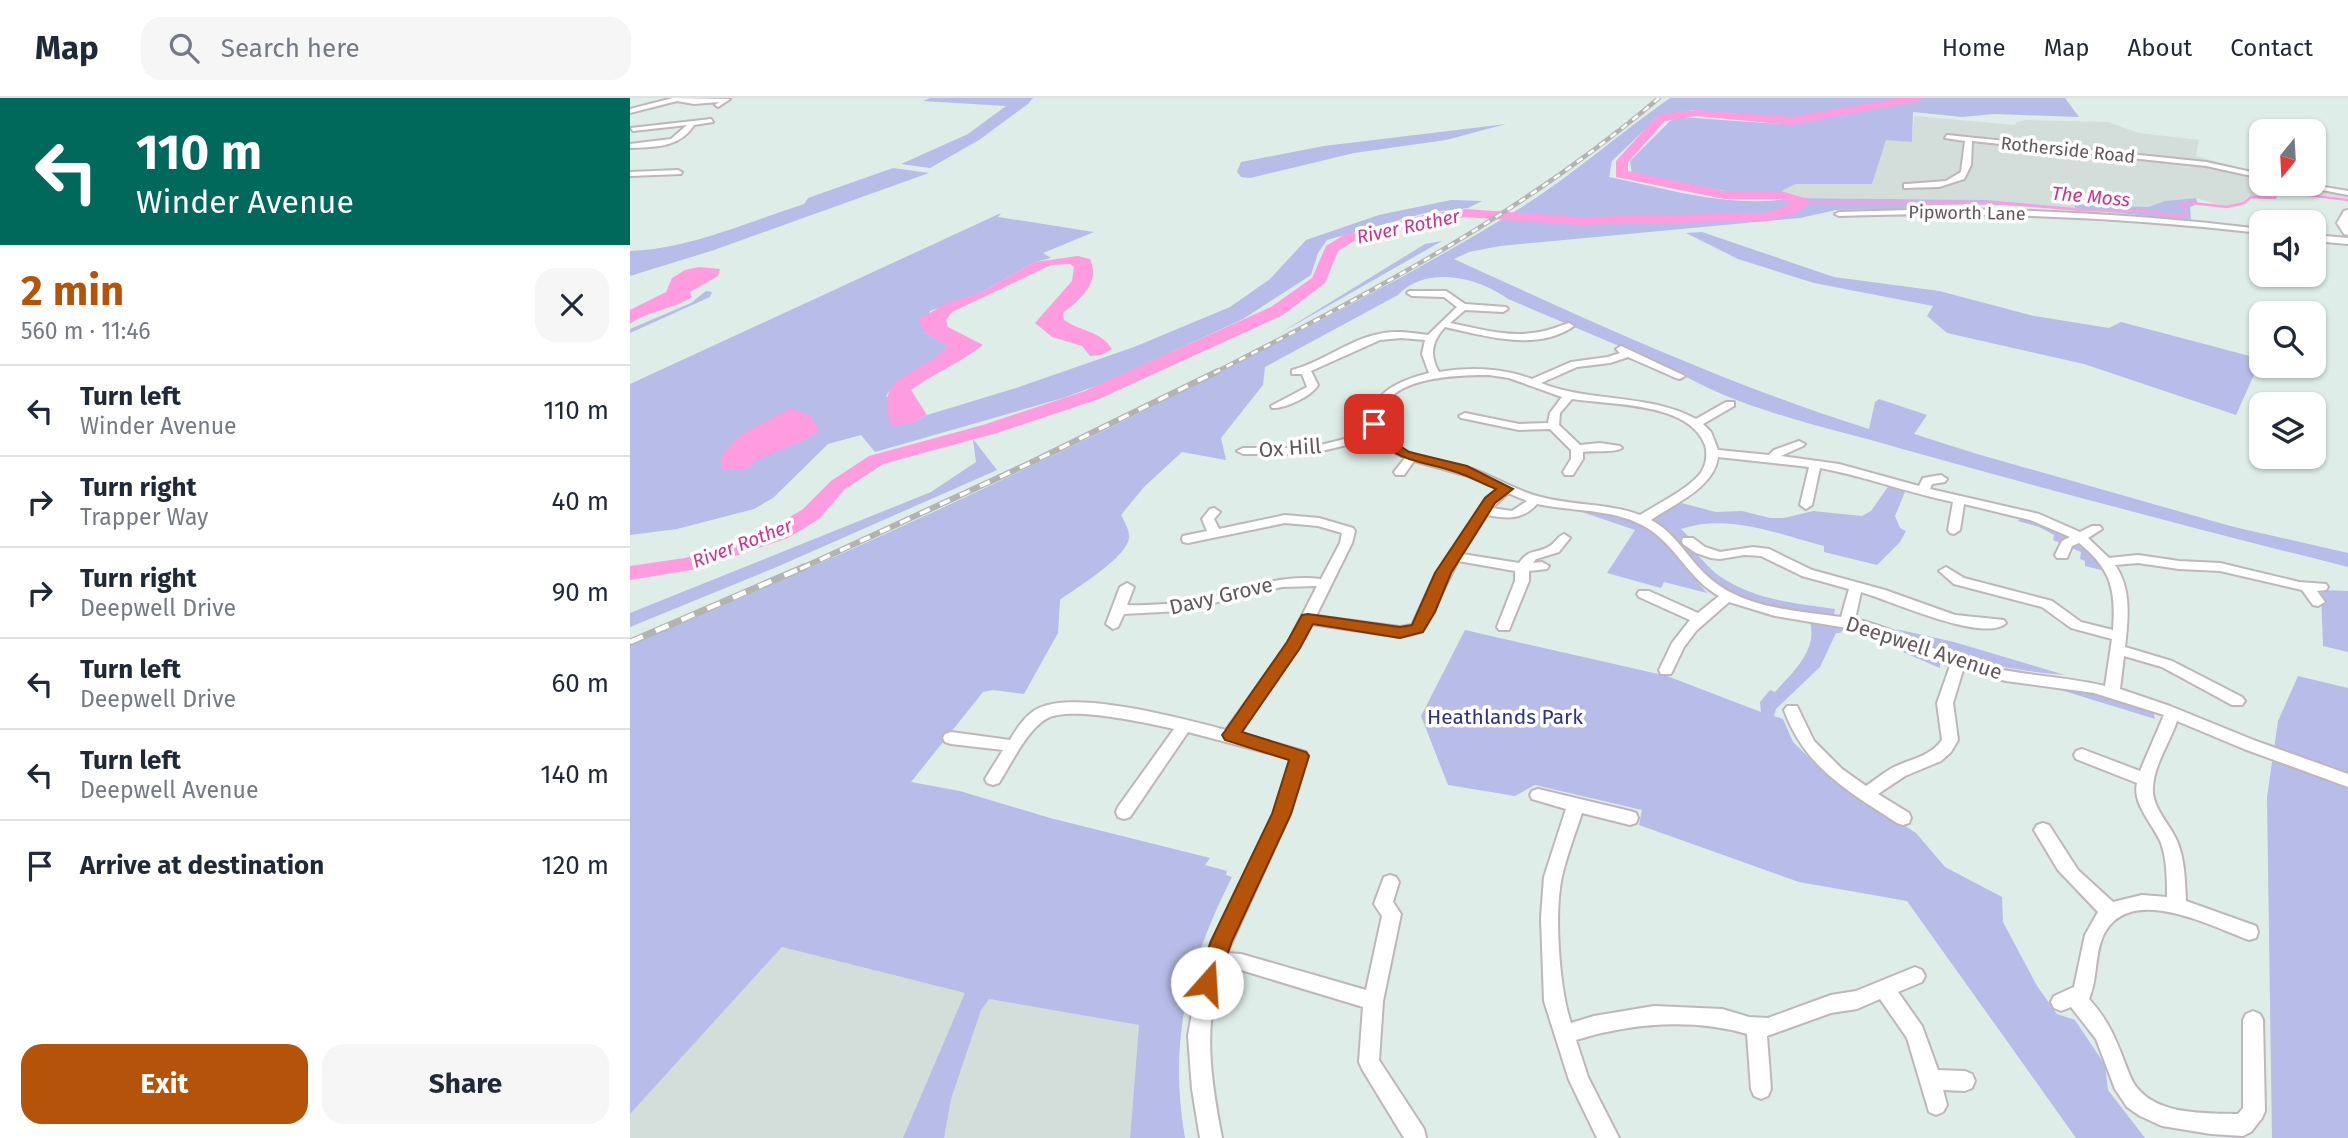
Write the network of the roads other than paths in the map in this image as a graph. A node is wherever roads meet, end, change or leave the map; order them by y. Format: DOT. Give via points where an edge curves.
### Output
graph roads {
  1 [pos="679,98"];
  2 [pos="718,105"];
  3 [pos="630,111"];
  4 [pos="630,117"];
  5 [pos="711,121"];
  6 [pos="692,123"];
  7 [pos="632,131"];
  8 [pos="1947,137"];
  9 [pos="1968,139"];
  10 [pos="630,146"];
  11 [pos="678,172"];
  12 [pos="2249,173"];
  13 [pos="630,174"];
  14 [pos="1907,186"];
  15 [pos="2326,189"];
  16 [pos="2348,193"];
  17 [pos="2348,213"];
  18 [pos="1839,214"];
  19 [pos="2249,230"];
  20 [pos="2348,232"];
  21 [pos="2326,239"];
  22 [pos="2348,241"];
  23 [pos="1412,293"];
  24 [pos="1463,307"];
  25 [pos="1503,309"];
  26 [pos="1443,324"];
  27 [pos="1569,326"];
  28 [pos="1431,338"];
  29 [pos="1435,375"];
  30 [pos="1681,376"];
  31 [pos="1532,383"];
  32 [pos="1569,396"];
  33 [pos="1730,404"];
  34 [pos="1276,406"];
  35 [pos="1465,416"];
  36 [pos="1695,424"];
  37 [pos="1553,426"];
  38 [pos="1378,434"];
  39 [pos="1800,444"];
  40 [pos="1616,448"];
  41 [pos="1577,449"];
  42 [pos="1243,451"];
  43 [pos="1712,453"];
  44 [pos="1411,457"];
  45 [pos="1773,458"];
  46 [pos="1815,464"];
  47 [pos="1400,472"];
  48 [pos="1569,472"];
  49 [pos="1941,479"];
  50 [pos="1506,489"];
  51 [pos="1923,492"];
  52 [pos="1535,499"];
  53 [pos="1959,500"];
  54 [pos="1806,505"];
  55 [pos="1484,510"];
  56 [pos="1214,512"];
  57 [pos="1642,520"];
  58 [pos="2096,529"];
  59 [pos="1954,530"];
  60 [pos="1214,533"];
  61 [pos="1564,538"];
  62 [pos="2079,538"];
  63 [pos="1188,539"];
  64 [pos="1688,541"];
  65 [pos="2062,555"];
  66 [pos="1454,556"];
  67 [pos="2107,562"];
  68 [pos="1542,566"];
  69 [pos="1522,568"];
  70 [pos="1946,571"];
  71 [pos="1323,583"];
  72 [pos="1856,586"];
  73 [pos="1127,587"];
  74 [pos="1644,594"];
  75 [pos="1728,596"];
  76 [pos="2318,602"];
  77 [pos="1118,609"];
  78 [pos="1698,618"];
  79 [pos="1308,619"];
  80 [pos="1847,622"];
  81 [pos="1998,623"];
  82 [pos="1113,624"];
  83 [pos="1504,627"];
  84 [pos="2117,643"];
  85 [pos="1958,664"];
  86 [pos="1666,670"];
  87 [pos="2112,693"];
  88 [pos="2237,701"];
  89 [pos="1792,710"];
  90 [pos="2172,713"];
  91 [pos="1184,726"];
  92 [pos="1231,735"];
  93 [pos="951,738"];
  94 [pos="1016,746"];
  95 [pos="2082,755"];
  96 [pos="993,779"];
  97 [pos="2145,779"];
  98 [pos="2348,781"];
  99 [pos="1866,794"];
  100 [pos="1538,795"];
  101 [pos="1576,805"];
  102 [pos="1124,812"];
  103 [pos="1630,818"];
  104 [pos="1903,818"];
  105 [pos="2043,830"];
  106 [pos="1390,882"];
  107 [pos="2177,906"];
  108 [pos="2110,911"];
  109 [pos="2249,932"];
  110 [pos="1215,960"];
  111 [pos="1915,976"];
  112 [pos="1885,990"];
  113 [pos="1373,1001"];
  114 [pos="2253,1020"];
  115 [pos="1756,1026"];
  116 [pos="1566,1034"];
  117 [pos="1929,1079"];
  118 [pos="1965,1081"];
  119 [pos="1761,1089"];
  120 [pos="1936,1105"];
  121 [pos="1416,1137"];
  122 [pos="1212,1138"];
  123 [pos="1608,1138"];
  1 -- 2 [label="street" via="694,102 727,99"];
  1 -- 3 [label="street"];
  4 -- 7 [label="street" via="634,120"];
  5 -- 6 [label="street"];
  6 -- 7 [label="street"];
  6 -- 10 [label="street" via="673,141"];
  8 -- 9 [label="street, Rotherside Road"];
  9 -- 12 [label="street, Rotherside Road" via="2206,164"];
  9 -- 14 [label="street" via="1961,178"];
  11 -- 13 [label="street"];
  15 -- 16 [label="street"];
  17 -- 20 [label="main road" via="2343,223"];
  18 -- 19 [label="street, Pipworth Lane" via="2089,215"];
  21 -- 22 [label="street"];
  23 -- 24 [label="street" via="1446,295"];
  24 -- 25 [label="street"];
  24 -- 26 [label="street"];
  26 -- 27 [label="street" via="1511,340 1543,337"];
  26 -- 28 [label="street"];
  28 -- 29 [label="street" via="1426,356"];
  28 -- 34 [label="street" via="1388,335 1372,339 1301,371 1313,385 1311,389"];
  29 -- 31 [label="street" via="1496,373"];
  29 -- 38 [label="street" via="1404,385 1384,399 1375,416"];
  30 -- 31 [label="street" via="1624,351 1610,360 1575,364"];
  31 -- 32 [label="street"];
  32 -- 36 [label="street" via="1643,404"];
  32 -- 37 [label="street" via="1555,413"];
  33 -- 36 [label="street"];
  35 -- 37 [label="street" via="1519,427"];
  36 -- 43 [label="street" via="1711,443"];
  37 -- 41 [label="street"];
  38 -- 42 [label="street, Ox Hill" via="1309,451"];
  38 -- 44 [label="street, Deepwell Avenue"];
  39 -- 45 [label="street"];
  40 -- 41 [label="street"];
  41 -- 48 [label="street"];
  43 -- 45 [label="street"];
  43 -- 57 [label="street" via="1706,475"];
  44 -- 47 [label="street"];
  44 -- 50 [label="street, Deepwell Avenue" via="1462,469"];
  45 -- 46 [label="street"];
  46 -- 51 [label="street"];
  46 -- 54 [label="street"];
  49 -- 51 [label="street" via="1927,481"];
  50 -- 52 [label="street, Deepwell Avenue"];
  50 -- 55 [label="street"];
  51 -- 53 [label="street"];
  52 -- 55 [label="street" via="1515,515"];
  52 -- 57 [label="street, Deepwell Avenue" via="1606,509"];
  53 -- 59 [label="street"];
  53 -- 62 [label="street" via="2022,513"];
  55 -- 66 [label="street"];
  56 -- 60 [label="street" via="1208,519"];
  57 -- 75 [label="street, Deepwell Avenue" via="1667,536 1696,573"];
  58 -- 62 [label="street"];
  60 -- 63 [label="street"];
  60 -- 71 [label="street" via="1285,519 1349,531"];
  61 -- 69 [label="street" via="1554,549 1531,556"];
  62 -- 65 [label="street" via="2067,544"];
  62 -- 67 [label="street"];
  64 -- 72 [label="street" via="1715,555 1760,551 1801,571"];
  66 -- 69 [label="street"];
  66 -- 79 [label="street" via="1417,629 1400,632"];
  67 -- 76 [label="street" via="2138,559 2220,567 2314,587"];
  67 -- 84 [label="street" via="2122,605"];
  68 -- 69 [label="street"];
  69 -- 83 [label="street" via="1522,581"];
  70 -- 84 [label="street" via="1959,581 2047,604 2076,625"];
  71 -- 77 [label="street, Davy Grove" via="1292,580 1185,606"];
  71 -- 79 [label="street"];
  72 -- 80 [label="street"];
  72 -- 81 [label="street" via="1958,618"];
  73 -- 77 [label="street"];
  74 -- 78 [label="street"];
  75 -- 78 [label="street"];
  75 -- 80 [label="street, Deepwell Avenue" via="1773,612"];
  77 -- 82 [label="street"];
  78 -- 86 [label="street" via="1676,645"];
  79 -- 92 [label="street"];
  80 -- 85 [label="street, Deepwell Avenue" via="1884,632"];
  84 -- 87 [label="street"];
  84 -- 88 [label="street"];
  85 -- 87 [label="street, Deepwell Avenue"];
  85 -- 99 [label="street" via="1945,703 1950,740 1945,748"];
  87 -- 90 [label="street, Deepwell Avenue"];
  89 -- 99 [label="street" via="1806,745"];
  90 -- 97 [label="street"];
  90 -- 98 [label="street, Deepwell Avenue"];
  91 -- 92 [label="street"];
  91 -- 94 [label="street" via="1066,707 1042,713"];
  91 -- 102 [label="street"];
  92 -- 110 [label="street" via="1300,756 1282,814"];
  93 -- 94 [label="street"];
  94 -- 96 [label="street"];
  95 -- 97 [label="street"];
  97 -- 107 [label="street" via="2148,804 2169,842"];
  99 -- 104 [label="street"];
  100 -- 101 [label="street"];
  101 -- 103 [label="street"];
  101 -- 116 [label="street" via="1553,877 1550,918 1554,1001"];
  105 -- 108 [label="street" via="2056,858 2075,881"];
  106 -- 113 [label="street" via="1383,904 1392,914"];
  107 -- 108 [label="street" via="2123,904"];
  107 -- 109 [label="street"];
  108 -- 114 [label="street" via="2094,933 2082,993 2068,1000 2087,1009 2137,1103 2183,1122 2243,1125 2254,1111"];
  110 -- 113 [label="street" via="1241,962"];
  110 -- 122 [label="street" via="1198,1036"];
  111 -- 112 [label="street"];
  112 -- 115 [label="street" via="1831,1004 1788,1022"];
  112 -- 117 [label="street" via="1915,1033"];
  113 -- 121 [label="street" via="1369,1062"];
  115 -- 116 [label="street" via="1722,1018 1654,1015"];
  115 -- 119 [label="street"];
  116 -- 123 [label="street" via="1579,1080"];
  117 -- 118 [label="street"];
  117 -- 120 [label="street"];
}
